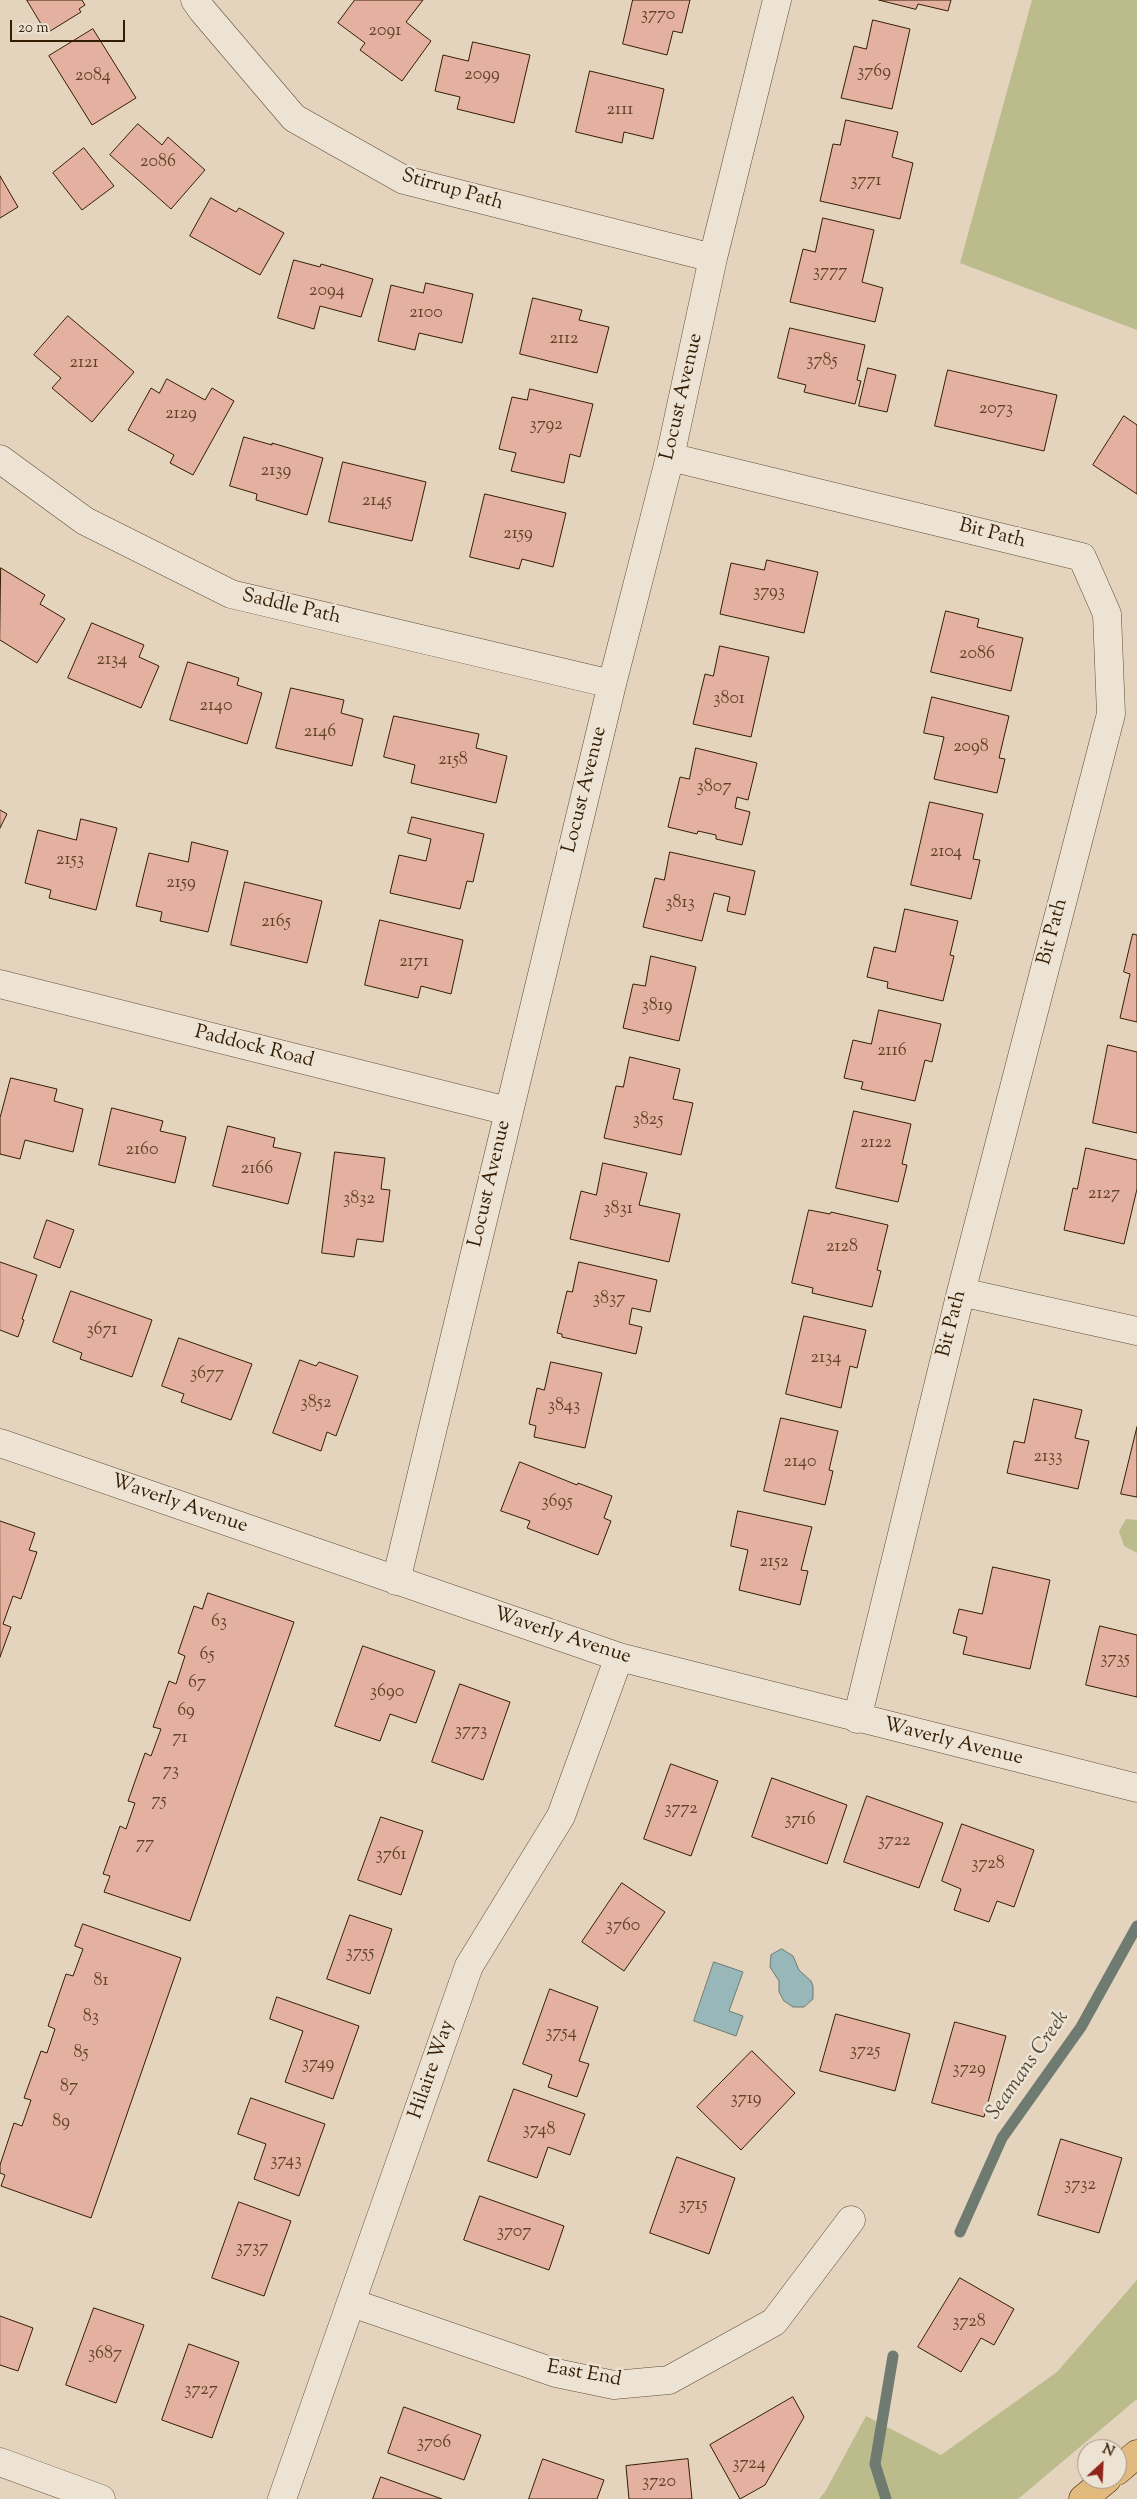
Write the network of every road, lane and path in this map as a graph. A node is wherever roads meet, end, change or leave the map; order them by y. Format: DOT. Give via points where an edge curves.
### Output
graph roads {
  1 [pos="196,0"];
  2 [pos="776,0"];
  3 [pos="713,258"];
  4 [pos="670,457"];
  5 [pos="0,459"];
  6 [pos="612,684"];
  7 [pos="0,984"];
  8 [pos="508,1111"];
  9 [pos="961,1292"];
  10 [pos="1137,1331"];
  11 [pos="0,1443"];
  12 [pos="396,1581"];
  13 [pos="619,1657"];
  14 [pos="857,1719"];
  15 [pos="1137,1788"];
  16 [pos="851,2220"];
  17 [pos="352,2303"];
  18 [pos="1137,2454"];
  19 [pos="0,2462"];
  20 [pos="1127,2462"];
  21 [pos="1095,2489"];
  22 [pos="101,2499"];
  23 [pos="282,2499"];
  24 [pos="1083,2499"];
  1 -- 3 [label="street, Stirrup Path" via="294,118 404,180"];
  2 -- 3 [label="street, Locust Avenue"];
  3 -- 4 [label="street, Locust Avenue"];
  4 -- 6 [label="street, Locust Avenue"];
  4 -- 9 [label="street, Bit Path" via="1082,557 1107,614 1111,714"];
  5 -- 6 [label="street, Saddle Path" via="85,521 231,594"];
  6 -- 8 [label="street, Locust Avenue"];
  7 -- 8 [label="street, Paddock Road"];
  8 -- 12 [label="street, Locust Avenue"];
  9 -- 10 [label="street"];
  9 -- 14 [label="street, Bit Path"];
  11 -- 12 [label="street, Waverly Avenue"];
  12 -- 13 [label="street, Waverly Avenue"];
  13 -- 14 [label="street, Waverly Avenue"];
  13 -- 17 [label="street, Hilaire Way" via="561,1816 469,1966"];
  14 -- 15 [label="street, Waverly Avenue"];
  16 -- 17 [label="street, East End" via="774,2322 670,2380 614,2385 556,2373"];
  17 -- 23 [label="street, Hilaire Way"];
  18 -- 20 [label="highway"];
  19 -- 22 [label="street"];
  21 -- 24 [label="highway"];
}
